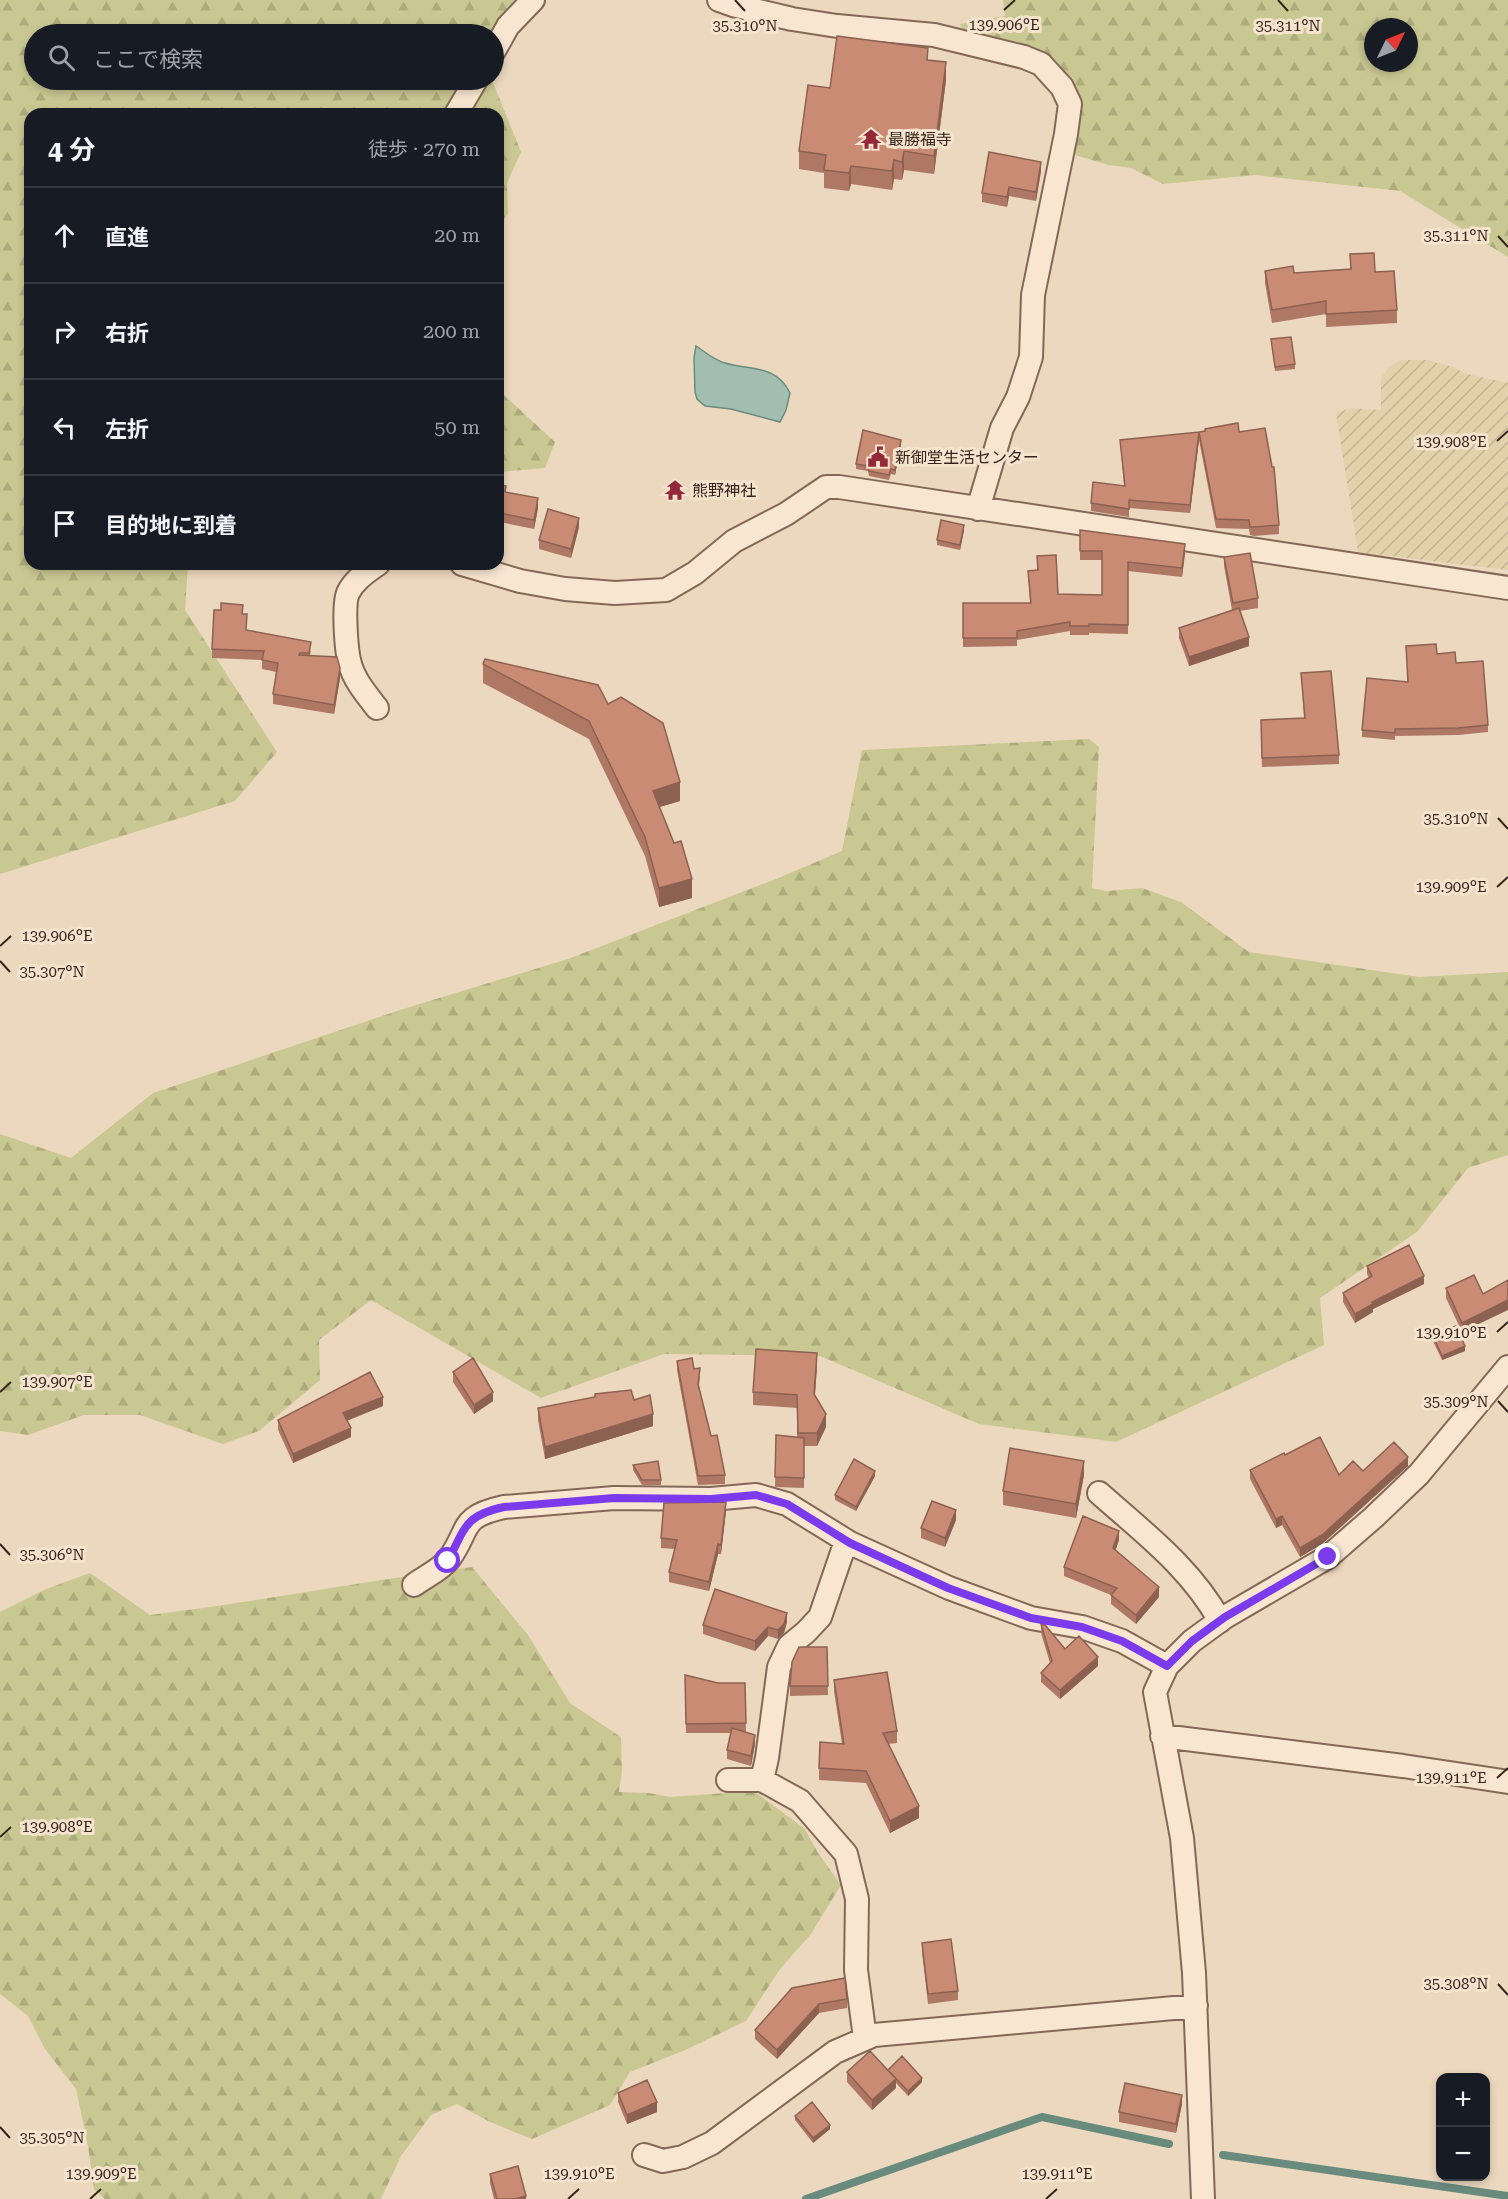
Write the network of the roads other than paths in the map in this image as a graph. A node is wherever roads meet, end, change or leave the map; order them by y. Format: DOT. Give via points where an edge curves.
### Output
graph roads {
  1 [pos="533,0"];
  2 [pos="719,0"];
  3 [pos="504,33"];
  4 [pos="470,90"];
  5 [pos="460,108"];
  6 [pos="978,509"];
  7 [pos="370,570"];
  8 [pos="482,570"];
  9 [pos="1508,588"];
  10 [pos="376,708"];
  11 [pos="1508,1367"];
  12 [pos="1099,1493"];
  13 [pos="846,1541"];
  14 [pos="414,1585"];
  15 [pos="1220,1621"];
  16 [pos="1167,1666"];
  17 [pos="1162,1736"];
  18 [pos="728,1780"];
  19 [pos="762,1780"];
  20 [pos="1508,1782"];
  21 [pos="1196,2006"];
  22 [pos="865,2038"];
  23 [pos="644,2155"];
  24 [pos="1203,2199"];
  1 -- 3 [label="street"];
  2 -- 6 [label="street" via="792,19 934,35 1024,57 1041,64 1062,87 1070,104 1033,295 1031,357 1018,397 1002,428"];
  4 -- 5 [label="street"];
  6 -- 8 [label="street" via="826,487 786,514 734,541 695,573 666,590 565,590"];
  6 -- 9 [label="street"];
  7 -- 10 [label="street" via="347,594 345,623 350,664"];
  11 -- 15 [label="street" via="1419,1474 1374,1517 1328,1557"];
  12 -- 15 [label="street" via="1173,1558"];
  13 -- 14 [label="street" via="787,1504 756,1495 711,1499 614,1498 504,1507 486,1511 468,1522 448,1561"];
  13 -- 16 [label="street" via="948,1588 1031,1618 1082,1627 1122,1641"];
  13 -- 19 [label="street" via="820,1617 789,1646 779,1667"];
  15 -- 16 [label="street"];
  16 -- 17 [label="street" via="1155,1692"];
  17 -- 20 [label="street"];
  17 -- 21 [label="street" via="1182,1838"];
  18 -- 19 [label="street"];
  19 -- 22 [label="street" via="800,1801 846,1854 857,1899 856,1970"];
  21 -- 22 [label="street"];
  21 -- 24 [label="street"];
  22 -- 23 [label="street" via="835,2052 712,2144 663,2161"];
}
